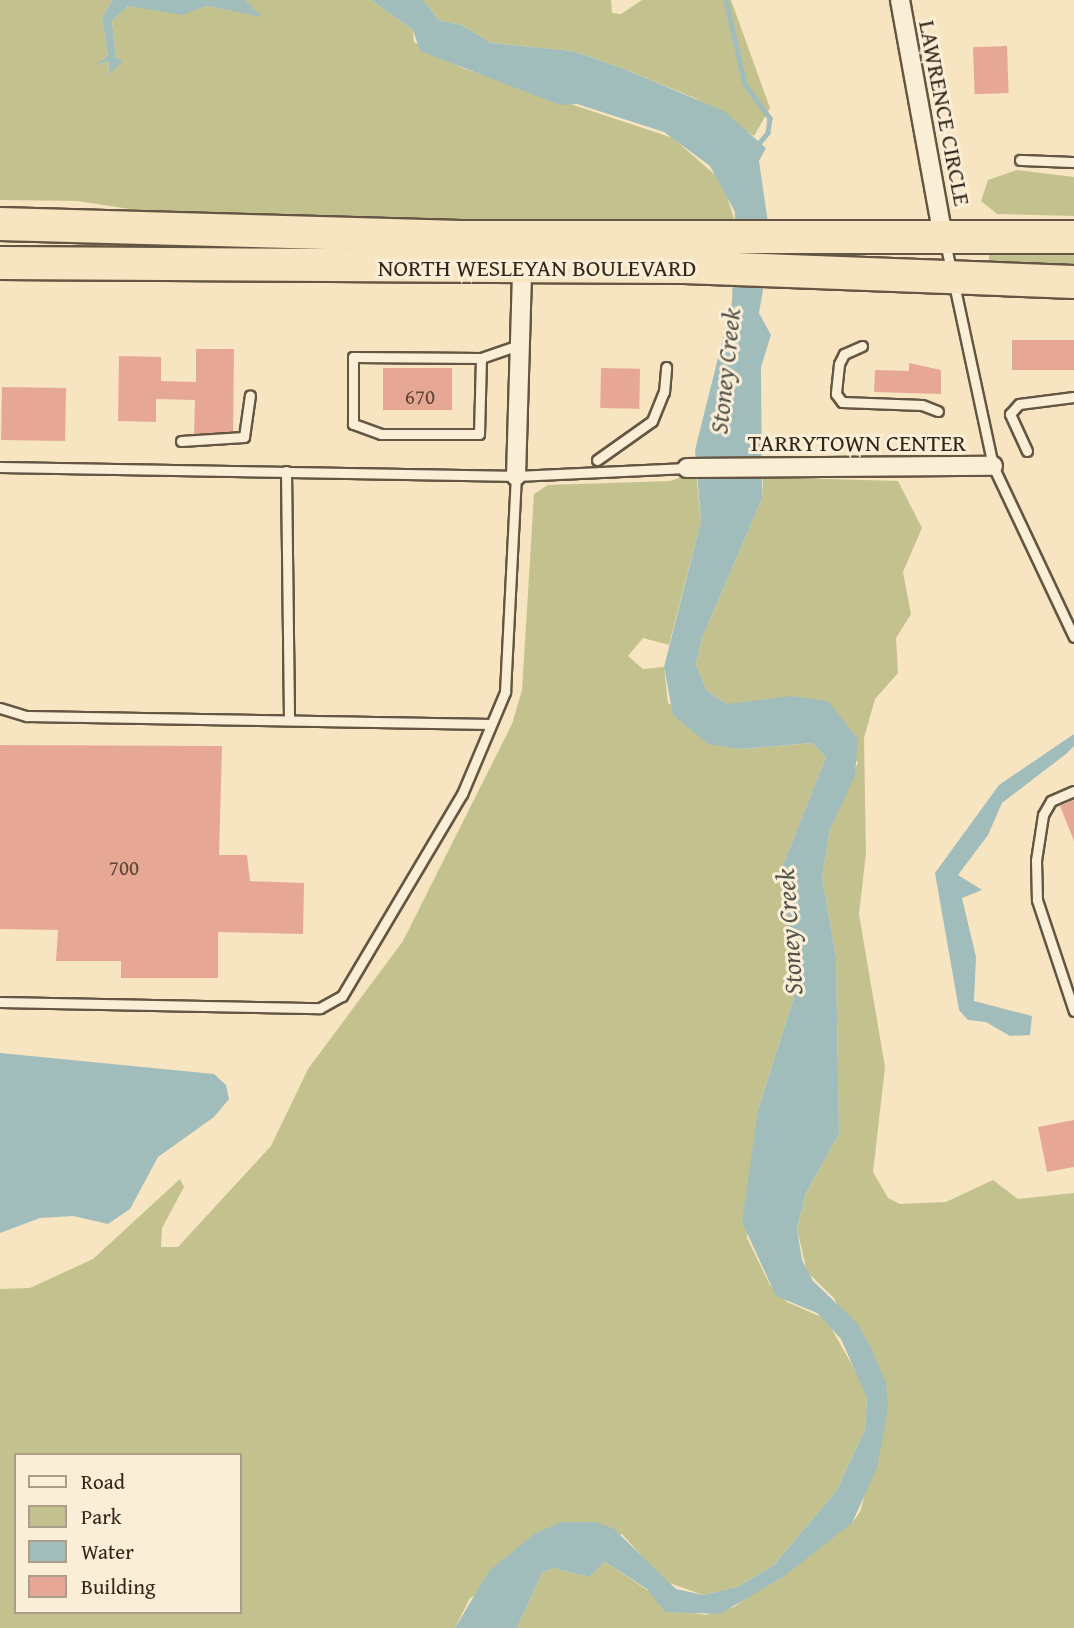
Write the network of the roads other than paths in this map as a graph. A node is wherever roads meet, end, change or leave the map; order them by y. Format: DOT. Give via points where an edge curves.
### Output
graph roads {
  1 [pos="900,0"];
  2 [pos="1020,160"];
  3 [pos="1074,162"];
  4 [pos="0,224"];
  5 [pos="302,234"];
  6 [pos="943,236"];
  7 [pos="1074,237"];
  8 [pos="684,253"];
  9 [pos="0,263"];
  10 [pos="522,268"];
  11 [pos="301,269"];
  12 [pos="954,279"];
  13 [pos="1074,282"];
  14 [pos="519,345"];
  15 [pos="862,346"];
  16 [pos="481,358"];
  17 [pos="666,367"];
  18 [pos="250,394"];
  19 [pos="1074,397"];
  20 [pos="938,411"];
  21 [pos="181,441"];
  22 [pos="1027,451"];
  23 [pos="597,460"];
  24 [pos="993,466"];
  25 [pos="0,467"];
  26 [pos="687,468"];
  27 [pos="286,471"];
  28 [pos="516,476"];
  29 [pos="1074,637"];
  30 [pos="0,709"];
  31 [pos="289,719"];
  32 [pos="491,724"];
  33 [pos="1074,792"];
  34 [pos="0,1002"];
  35 [pos="1074,1011"];
  1 -- 6 [label="street, LAWRENCE CIRCLE"];
  2 -- 3 [label="lane"];
  4 -- 5 [label="highway, NORTH WESLEYAN BOULEVARD"];
  5 -- 8 [label="highway, NORTH WESLEYAN BOULEVARD"];
  5 -- 11 [label="highway"];
  6 -- 7 [label="highway, NORTH WESLEYAN BOULEVARD"];
  6 -- 8 [label="highway, NORTH WESLEYAN BOULEVARD" via="805,236"];
  6 -- 12 [label="lane"];
  8 -- 10 [label="highway, NORTH WESLEYAN BOULEVARD"];
  8 -- 12 [label="highway, NORTH WESLEYAN BOULEVARD" via="802,270"];
  9 -- 11 [label="highway, NORTH WESLEYAN BOULEVARD"];
  10 -- 11 [label="highway, NORTH WESLEYAN BOULEVARD"];
  10 -- 14 [label="street"];
  12 -- 13 [label="highway, NORTH WESLEYAN BOULEVARD"];
  12 -- 24 [label="lane"];
  14 -- 16 [label="lane"];
  14 -- 28 [label="street"];
  15 -- 20 [label="lane" via="844,354 839,364 836,394 842,402 922,405"];
  16 -- 16 [label="lane" via="353,357 353,424 381,435 479,434"];
  17 -- 23 [label="lane" via="664,393 652,421"];
  18 -- 21 [label="lane" via="244,437"];
  19 -- 22 [label="lane" via="1019,404 1010,414"];
  24 -- 26 [label="street, TARRYTOWN CENTER"];
  24 -- 29 [label="lane, TARRYTOWN CENTER"];
  25 -- 27 [label="lane, TARRYTOWN CENTER"];
  26 -- 28 [label="lane, TARRYTOWN CENTER"];
  27 -- 28 [label="lane, TARRYTOWN CENTER"];
  27 -- 31 [label="lane"];
  28 -- 32 [label="lane" via="505,692"];
  30 -- 31 [label="lane" via="27,716"];
  31 -- 32 [label="lane"];
  32 -- 34 [label="lane" via="462,794 342,996 320,1008"];
  33 -- 35 [label="lane" via="1051,801 1043,816 1036,860 1037,900"];
}
